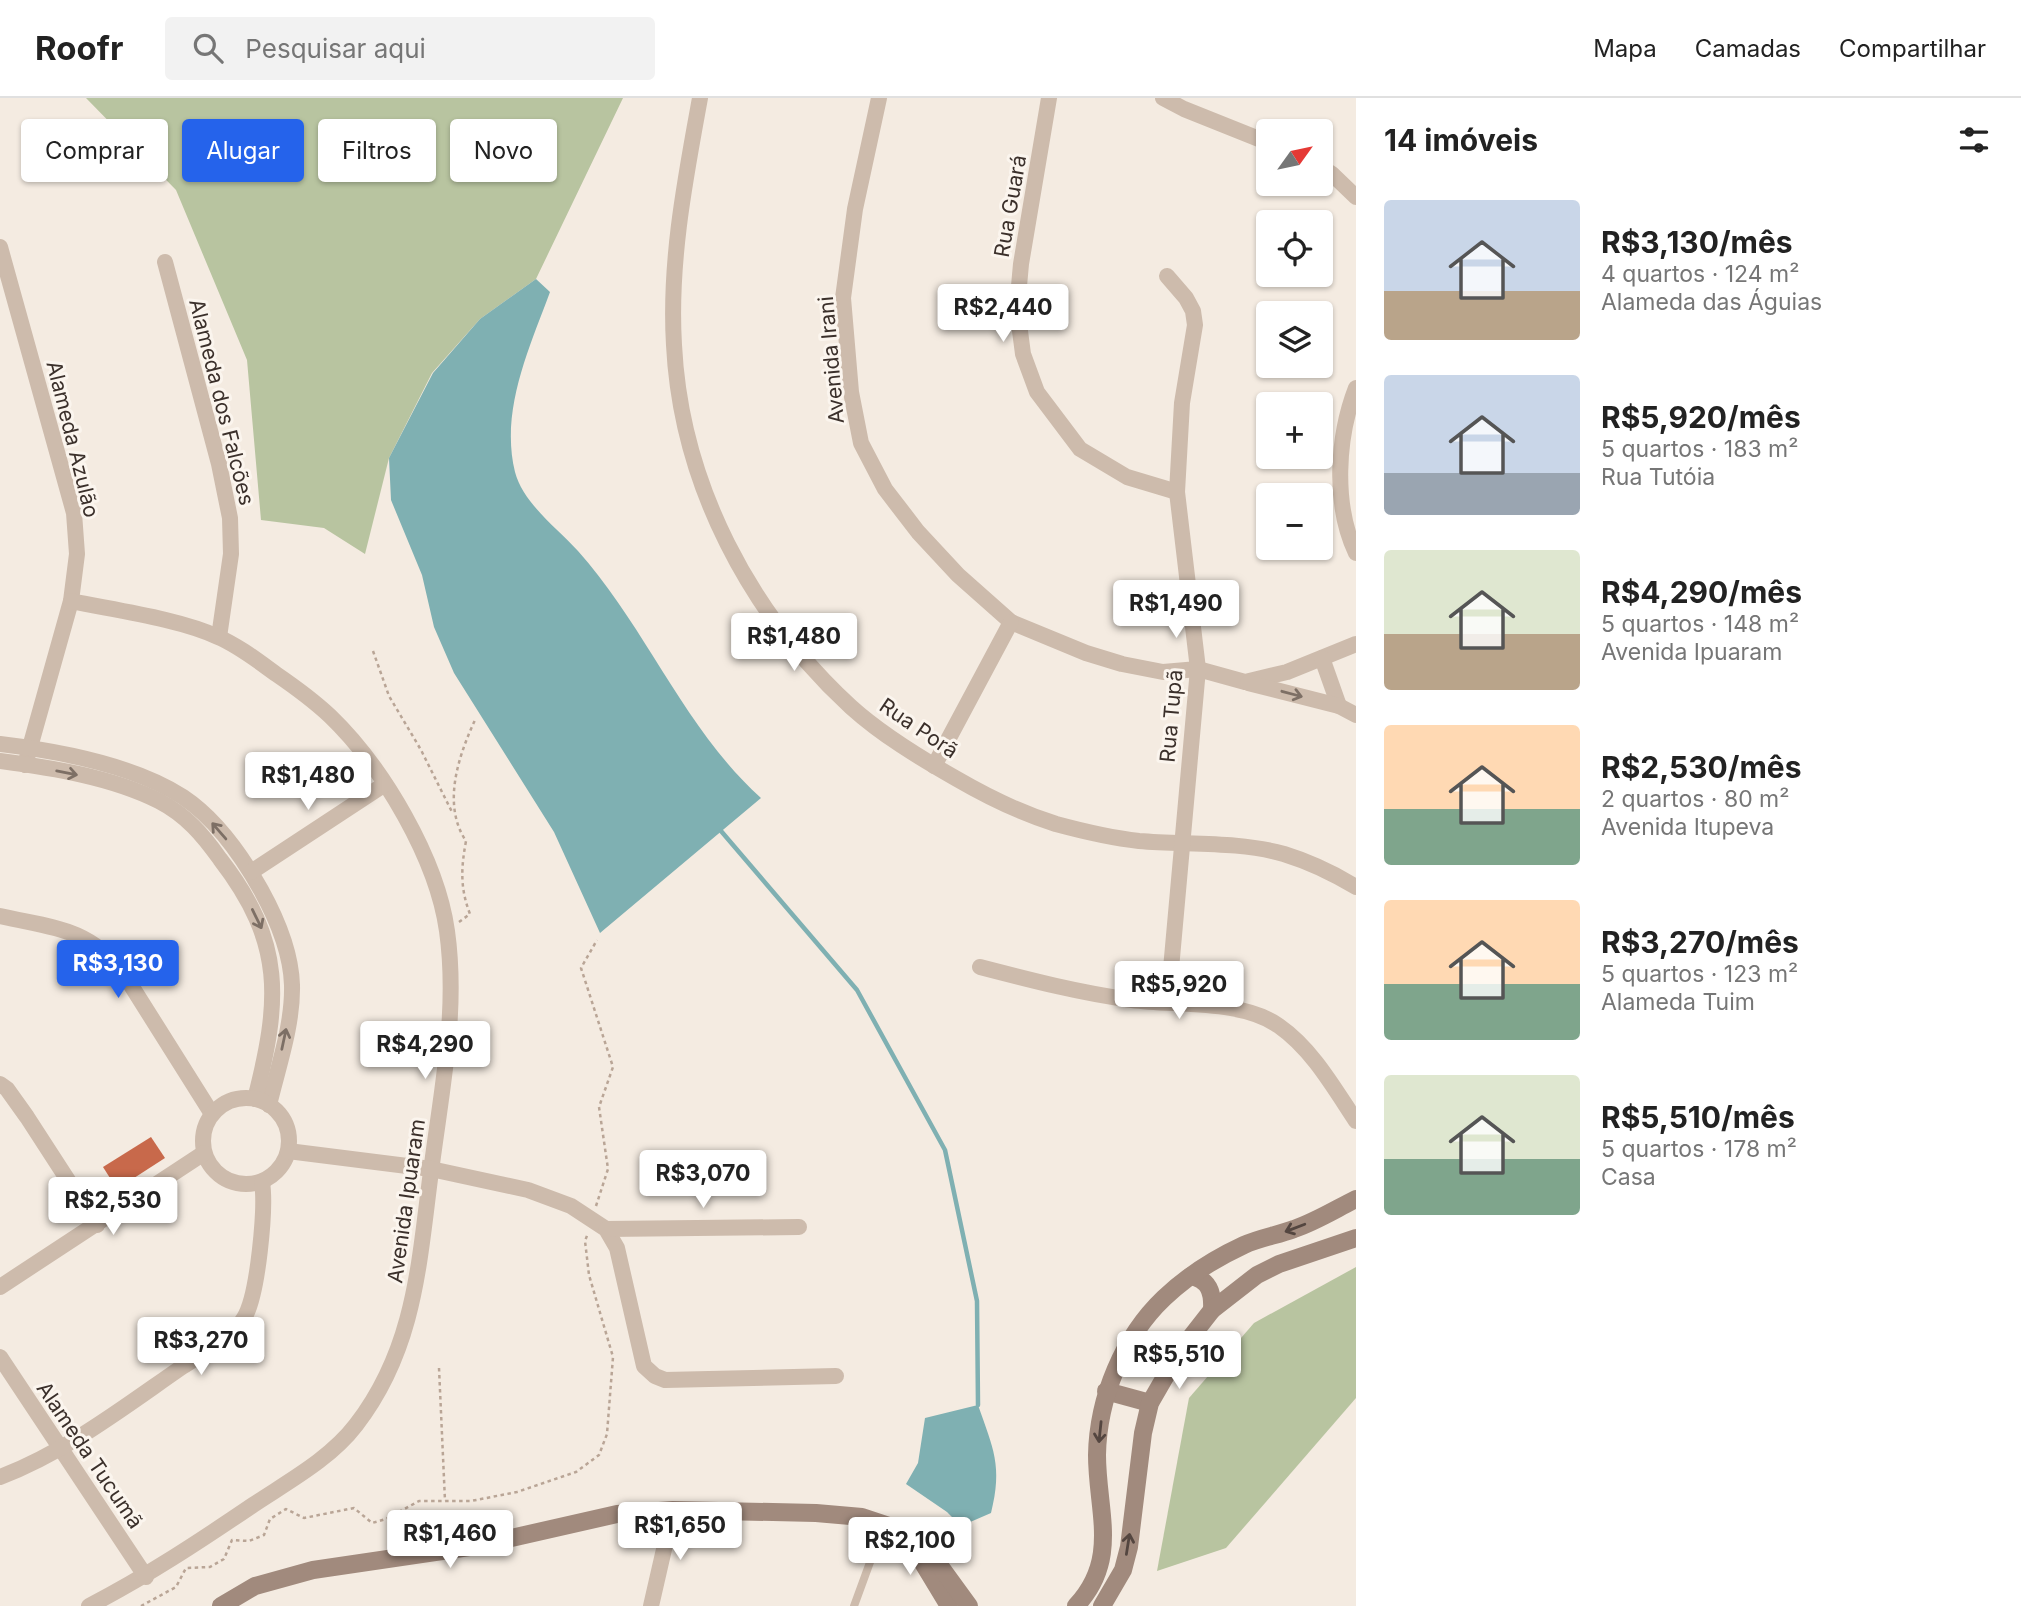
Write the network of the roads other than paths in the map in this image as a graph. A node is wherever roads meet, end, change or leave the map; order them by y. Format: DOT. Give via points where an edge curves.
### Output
graph roads {
  1 [pos="699,98"];
  2 [pos="879,98"];
  3 [pos="1049,98"];
  4 [pos="1163,98"];
  5 [pos="1256,138"];
  6 [pos="1334,178"];
  7 [pos="1356,197"];
  8 [pos="0,247"];
  9 [pos="165,262"];
  10 [pos="1167,276"];
  11 [pos="1356,388"];
  12 [pos="1177,492"];
  13 [pos="1356,553"];
  14 [pos="71,601"];
  15 [pos="1011,622"];
  16 [pos="219,637"];
  17 [pos="1356,644"];
  18 [pos="1322,657"];
  19 [pos="1198,669"];
  20 [pos="1244,682"];
  21 [pos="1339,706"];
  22 [pos="1356,715"];
  23 [pos="0,744"];
  24 [pos="30,748"];
  25 [pos="0,761"];
  26 [pos="25,765"];
  27 [pos="934,766"];
  28 [pos="385,784"];
  29 [pos="1180,843"];
  30 [pos="251,872"];
  31 [pos="1356,887"];
  32 [pos="0,916"];
  33 [pos="980,967"];
  34 [pos="1168,1002"];
  35 [pos="0,1084"];
  36 [pos="262,1102"];
  37 [pos="212,1114"];
  38 [pos="1356,1121"];
  39 [pos="288,1151"];
  40 [pos="204,1153"];
  41 [pos="431,1169"];
  42 [pos="262,1182"];
  43 [pos="1356,1199"];
  44 [pos="97,1225"];
  45 [pos="799,1227"];
  46 [pos="606,1229"];
  47 [pos="1356,1238"];
  48 [pos="1191,1276"];
  49 [pos="0,1287"];
  50 [pos="1212,1310"];
  51 [pos="0,1357"];
  52 [pos="836,1376"];
  53 [pos="1106,1391"];
  54 [pos="1150,1403"];
  55 [pos="60,1448"];
  56 [pos="0,1477"];
  57 [pos="673,1510"];
  58 [pos="892,1527"];
  59 [pos="146,1577"];
  60 [pos="89,1606"];
  61 [pos="221,1606"];
  62 [pos="651,1606"];
  63 [pos="853,1606"];
  64 [pos="949,1606"];
  65 [pos="969,1606"];
  66 [pos="1076,1606"];
  67 [pos="1102,1606"];
  1 -- 27 [label="street, Rua Porã" via="672,295 682,416 698,477 745,578 787,636 851,707"];
  2 -- 15 [label="street, Avenida Irani" via="855,209 843,298 851,392 862,443 886,489 918,532"];
  3 -- 12 [label="street, Rua Guará" via="1021,264 1017,307 1023,354 1037,392 1080,449 1127,477"];
  4 -- 5 [label="street"];
  6 -- 7 [label="street"];
  8 -- 14 [label="street, Alameda Azulão" via="74,513 77,554"];
  9 -- 16 [label="street, Alameda dos Falcões" via="230,518 231,554"];
  10 -- 12 [label="street, Rua Tupã" via="1189,304 1195,325 1182,403"];
  11 -- 13 [label="street" via="1342,442 1342,499"];
  12 -- 19 [label="street, Rua Tupã"];
  14 -- 16 [label="street, Avenida Ipuaram"];
  14 -- 24 [label="street, Alameda Azulão"];
  15 -- 19 [label="street, Avenida Irani" via="1122,664 1163,672"];
  15 -- 27 [label="street"];
  16 -- 28 [label="street, Avenida Ipuaram" via="330,716"];
  17 -- 18 [label="street, Avenida Irani"];
  18 -- 20 [label="street, Avenida Irani" via="1287,672"];
  18 -- 21 [label="street"];
  19 -- 20 [label="street, Avenida Irani"];
  19 -- 29 [label="street, Rua Tupã"];
  20 -- 21 [label="street, one-way"];
  21 -- 22 [label="street"];
  23 -- 24 [label="street"];
  24 -- 26 [label="street, Alameda Azulão"];
  30 -- 24 [label="street, one-way" via="223,835 184,797 133,773"];
  25 -- 26 [label="street"];
  26 -- 36 [label="street, one-way" via="89,777 159,801 197,828 227,867 261,926 272,963"];
  27 -- 29 [label="street, Rua Porã" via="999,803 1056,824 1136,841"];
  28 -- 30 [label="street"];
  28 -- 41 [label="street, Avenida Ipuaram" via="415,833 447,929 451,1024"];
  29 -- 31 [label="street, Rua Porã" via="1282,854 1327,869"];
  29 -- 34 [label="street, Rua Tupã"];
  36 -- 30 [label="street, one-way" via="292,1005 292,983 276,919"];
  32 -- 37 [label="street" via="83,936 107,953"];
  33 -- 34 [label="street" via="1082,993"];
  34 -- 38 [label="street" via="1223,1008 1278,1025 1325,1073"];
  35 -- 44 [label="street" via="27,1116"];
  36 -- 37 [label="street" via="239,1099"];
  36 -- 39 [label="street" via="285,1123"];
  37 -- 40 [label="street" via="202,1140"];
  39 -- 41 [label="street"];
  39 -- 42 [label="street" via="275,1174"];
  40 -- 42 [label="street" via="213,1169 227,1180 244,1185"];
  40 -- 44 [label="street"];
  41 -- 46 [label="street" via="528,1190 570,1206"];
  41 -- 59 [label="street, Avenida Ipuaram" via="419,1276 383,1387 354,1428 320,1461"];
  42 -- 55 [label="street" via="265,1200 252,1296 244,1318 228,1336"];
  43 -- 48 [label="street, one-way" via="1296,1229 1245,1245"];
  44 -- 49 [label="street"];
  45 -- 46 [label="street"];
  46 -- 52 [label="street" via="623,1267 645,1366 655,1376 665,1380"];
  47 -- 50 [label="street" via="1257,1275"];
  48 -- 50 [label="street" via="1208,1284"];
  48 -- 53 [label="street" via="1163,1299 1135,1335"];
  50 -- 54 [label="street" via="1180,1351"];
  51 -- 55 [label="street, Alameda Tucumã"];
  53 -- 54 [label="street"];
  53 -- 66 [label="street, one-way" via="1097,1455 1104,1528 1102,1560 1095,1582"];
  67 -- 54 [label="street, one-way" via="1123,1570 1129,1547"];
  55 -- 56 [label="street"];
  55 -- 59 [label="street, Alameda Tucumã"];
  57 -- 58 [label="street" via="816,1513 862,1517"];
  57 -- 61 [label="street" via="617,1514 477,1546 313,1570 255,1586"];
  57 -- 62 [label="street"];
  58 -- 63 [label="lane"];
  58 -- 64 [label="street"];
  58 -- 65 [label="street" via="929,1551"];
  59 -- 60 [label="street, Avenida Ipuaram"];
}
